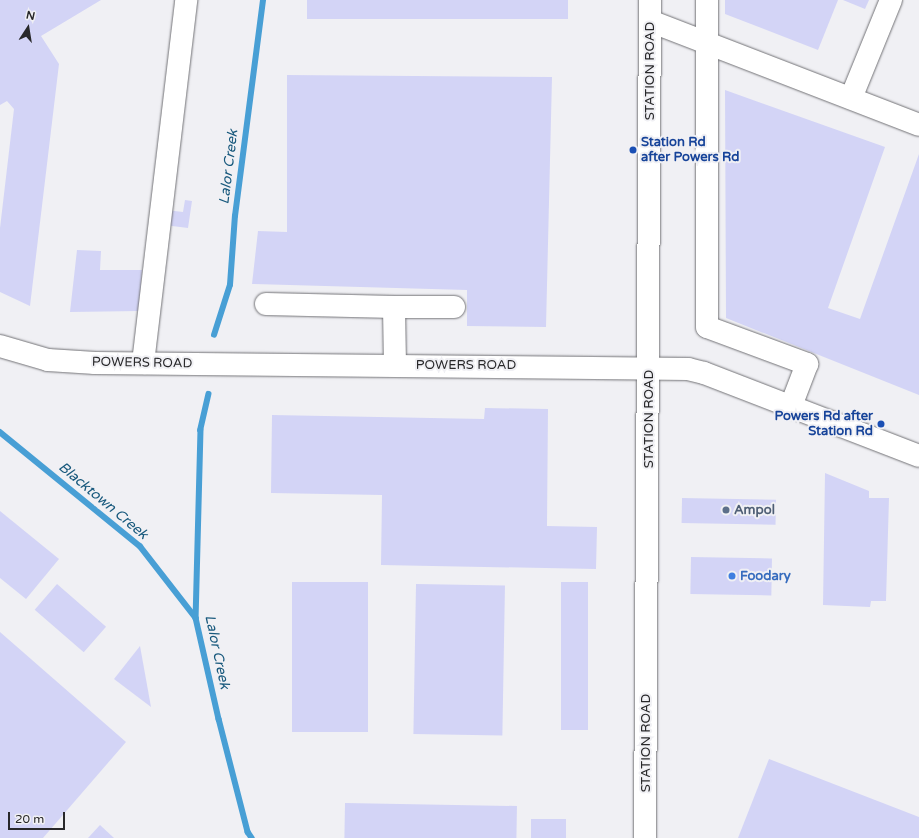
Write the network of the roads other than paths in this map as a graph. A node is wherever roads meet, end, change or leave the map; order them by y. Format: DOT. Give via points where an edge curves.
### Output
graph roads {
  1 [pos="186,0"];
  2 [pos="707,0"];
  3 [pos="891,0"];
  4 [pos="650,10"];
  5 [pos="707,42"];
  6 [pos="851,98"];
  7 [pos="919,125"];
  8 [pos="266,304"];
  9 [pos="394,307"];
  10 [pos="454,307"];
  11 [pos="0,346"];
  12 [pos="143,363"];
  13 [pos="395,365"];
  14 [pos="649,367"];
  15 [pos="791,406"];
  16 [pos="919,456"];
  17 [pos="645,838"];
  1 -- 12 [label="street"];
  2 -- 5 [label="street"];
  3 -- 6 [label="street"];
  4 -- 5 [label="street"];
  4 -- 14 [label="street, STATION ROAD"];
  5 -- 6 [label="street"];
  5 -- 15 [label="street" via="707,327 807,364"];
  6 -- 7 [label="street"];
  8 -- 9 [label="street"];
  9 -- 10 [label="street"];
  9 -- 13 [label="street"];
  11 -- 12 [label="street, POWERS ROAD" via="48,360"];
  12 -- 13 [label="street, POWERS ROAD"];
  13 -- 14 [label="street, POWERS ROAD"];
  14 -- 15 [label="street, POWERS ROAD" via="704,373"];
  14 -- 17 [label="street, STATION ROAD"];
  15 -- 16 [label="street, POWERS ROAD"];
}
